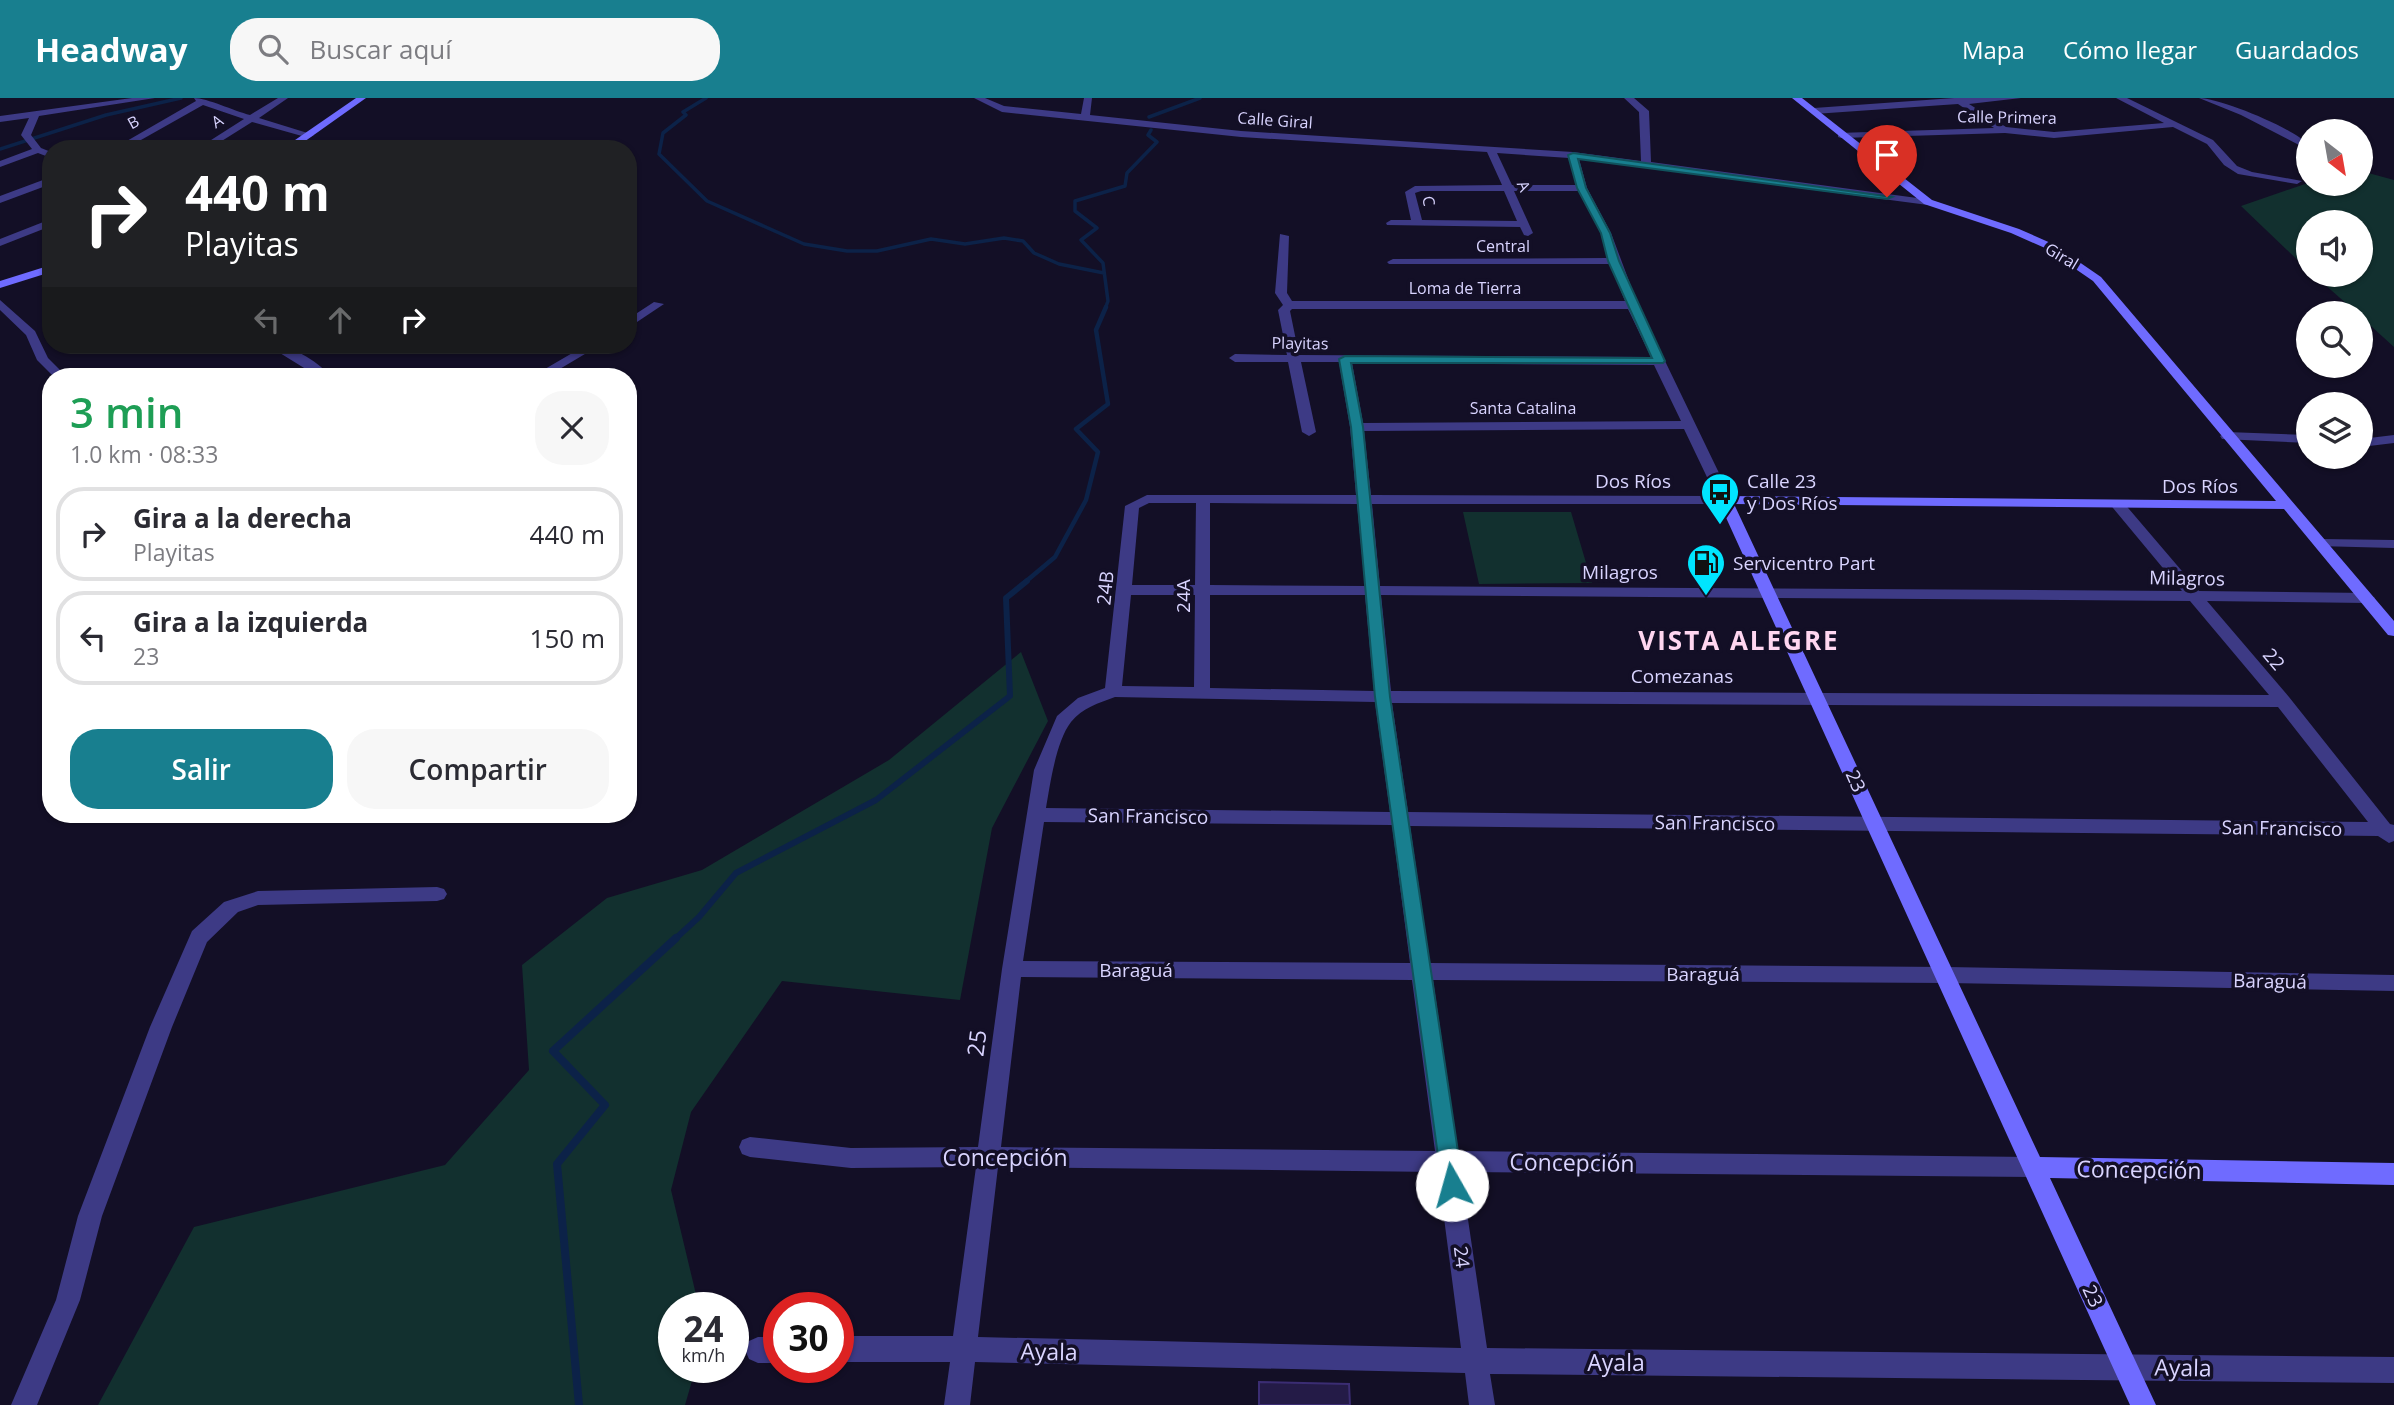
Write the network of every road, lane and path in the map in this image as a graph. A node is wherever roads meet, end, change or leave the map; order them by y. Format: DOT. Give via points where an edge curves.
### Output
graph roads {
  1 [pos="151,98"];
  2 [pos="284,98"];
  3 [pos="362,98"];
  4 [pos="978,98"];
  5 [pos="1088,98"];
  6 [pos="1628,98"];
  7 [pos="1796,98"];
  8 [pos="2017,98"];
  9 [pos="2120,98"];
  10 [pos="2203,98"];
  11 [pos="199,100"];
  12 [pos="1957,100"];
  13 [pos="1814,111"];
  14 [pos="35,114"];
  15 [pos="1085,117"];
  16 [pos="254,118"];
  17 [pos="0,119"];
  18 [pos="2171,125"];
  19 [pos="2005,130"];
  20 [pos="309,135"];
  21 [pos="1841,135"];
  22 [pos="133,140"];
  23 [pos="217,140"];
  24 [pos="301,140"];
  25 [pos="2296,140"];
  26 [pos="38,150"];
  27 [pos="1491,150"];
  28 [pos="42,152"];
  29 [pos="1573,155"];
  30 [pos="0,164"];
  31 [pos="1646,165"];
  32 [pos="2296,181"];
  33 [pos="42,184"];
  34 [pos="1507,188"];
  35 [pos="1582,188"];
  36 [pos="0,200"];
  37 [pos="1928,202"];
  38 [pos="1391,223"];
  39 [pos="1418,223"];
  40 [pos="42,226"];
  41 [pos="1284,236"];
  42 [pos="0,243"];
  43 [pos="1614,261"];
  44 [pos="1393,262"];
  45 [pos="42,271"];
  46 [pos="0,285"];
  47 [pos="0,303"];
  48 [pos="659,303"];
  49 [pos="1293,304"];
  50 [pos="1632,305"];
  51 [pos="637,318"];
  52 [pos="290,354"];
  53 [pos="578,354"];
  54 [pos="1235,358"];
  55 [pos="1295,358"];
  56 [pos="1345,359"];
  57 [pos="1659,361"];
  58 [pos="52,368"];
  59 [pos="315,368"];
  60 [pos="554,368"];
  61 [pos="1690,425"];
  62 [pos="1357,427"];
  63 [pos="1309,432"];
  64 [pos="2227,436"];
  65 [pos="2296,439"];
  66 [pos="2394,439"];
  67 [pos="2373,442"];
  68 [pos="1363,498"];
  69 [pos="1147,499"];
  70 [pos="1203,499"];
  71 [pos="1725,500"];
  72 [pos="2118,505"];
  73 [pos="2287,505"];
  74 [pos="2322,543"];
  75 [pos="2394,544"];
  76 [pos="1202,589"];
  77 [pos="1125,590"];
  78 [pos="1372,591"];
  79 [pos="1768,591"];
  80 [pos="2196,598"];
  81 [pos="2367,598"];
  82 [pos="2394,631"];
  83 [pos="1113,691"];
  84 [pos="1202,693"];
  85 [pos="1383,697"];
  86 [pos="1818,697"];
  87 [pos="2283,701"];
  88 [pos="1084,702"];
  89 [pos="1035,814"];
  90 [pos="1400,819"];
  91 [pos="1875,824"];
  92 [pos="2390,835"];
  93 [pos="437,894"];
  94 [pos="1012,969"];
  95 [pos="1424,972"];
  96 [pos="1947,975"];
  97 [pos="2394,983"];
  98 [pos="750,1147"];
  99 [pos="988,1157"];
  100 [pos="1449,1160"];
  101 [pos="2032,1167"];
  102 [pos="2394,1174"];
  103 [pos="854,1349"];
  104 [pos="965,1349"];
  105 [pos="1475,1361"];
  106 [pos="2125,1366"];
  107 [pos="2394,1370"];
  108 [pos="24,1405"];
  109 [pos="957,1405"];
  110 [pos="1482,1405"];
  111 [pos="2143,1405"];
  1 -- 14 [label="street"];
  2 -- 16 [label="street, A"];
  3 -- 20 [label="street"];
  4 -- 15 [label="street, Calle Giral" via="1002,109"];
  5 -- 15 [label="street"];
  6 -- 31 [label="street" via="1644,111"];
  7 -- 13 [label="street"];
  8 -- 12 [label="street"];
  9 -- 18 [label="street"];
  10 -- 25 [label="street"];
  11 -- 16 [label="street"];
  11 -- 22 [label="street, B"];
  12 -- 13 [label="street"];
  12 -- 19 [label="street"];
  13 -- 21 [label="street"];
  14 -- 17 [label="street"];
  14 -- 26 [label="street" via="26,135"];
  15 -- 27 [label="street, Calle Giral" via="1241,134"];
  16 -- 20 [label="street"];
  16 -- 23 [label="street, A"];
  18 -- 19 [label="street, Calle Primera" via="2054,135"];
  18 -- 32 [label="street" via="2210,142 2228,165 2239,170"];
  19 -- 21 [label="street, Calle Primera"];
  20 -- 24 [label="street"];
  21 -- 37 [label="street"];
  26 -- 28 [label="street"];
  26 -- 30 [label="street"];
  27 -- 29 [label="street, Calle Giral"];
  27 -- 34 [label="street, A"];
  29 -- 31 [label="street, Giral"];
  29 -- 35 [label="street, 23"];
  31 -- 37 [label="street, Giral"];
  33 -- 36 [label="street"];
  34 -- 35 [label="street"];
  34 -- 39 [label="street, C" via="1419,188 1410,192"];
  34 -- 39 [label="street, A" via="1526,229"];
  35 -- 43 [label="street, 23"];
  37 -- 64 [label="street, Giral" via="2015,231 2072,260 2097,279"];
  38 -- 39 [label="street"];
  40 -- 42 [label="street"];
  41 -- 49 [label="street" via="1281,293"];
  43 -- 44 [label="street, Central"];
  43 -- 50 [label="street, 23"];
  45 -- 46 [label="street"];
  47 -- 58 [label="street" via="31,334"];
  48 -- 51 [label="street"];
  49 -- 50 [label="street, Loma de Tierra"];
  49 -- 55 [label="street" via="1284,310"];
  50 -- 57 [label="street, 23"];
  52 -- 59 [label="street"];
  53 -- 60 [label="street"];
  54 -- 55 [label="street, Playitas"];
  55 -- 56 [label="street, Playitas"];
  55 -- 63 [label="street"];
  56 -- 57 [label="street, Playitas"];
  56 -- 62 [label="street, 24"];
  57 -- 61 [label="street, 23"];
  61 -- 62 [label="street, Santa Catalina"];
  61 -- 71 [label="street, 23"];
  62 -- 68 [label="street, 24"];
  64 -- 65 [label="street"];
  64 -- 73 [label="street, Giral"];
  66 -- 67 [label="street"];
  68 -- 70 [label="street, Dos Ríos"];
  68 -- 71 [label="street, Dos Ríos"];
  68 -- 78 [label="street, 24"];
  69 -- 70 [label="street, Dos Ríos"];
  69 -- 77 [label="street, 24B" via="1132,506"];
  70 -- 76 [label="street, 24A"];
  71 -- 72 [label="street, Dos Ríos"];
  71 -- 79 [label="street, 23"];
  72 -- 73 [label="street, Dos Ríos"];
  72 -- 80 [label="street, 22"];
  73 -- 74 [label="street, Giral"];
  74 -- 75 [label="street"];
  74 -- 81 [label="street, Giral"];
  76 -- 77 [label="street, Milagros"];
  76 -- 78 [label="street, Milagros"];
  76 -- 84 [label="street, 24A"];
  77 -- 83 [label="street, 24B"];
  78 -- 79 [label="street, Milagros"];
  78 -- 85 [label="street, 24"];
  79 -- 80 [label="street, Milagros"];
  79 -- 86 [label="street, 23"];
  80 -- 81 [label="street, Milagros"];
  80 -- 87 [label="street, 22"];
  81 -- 82 [label="street, Giral"];
  83 -- 84 [label="street, Comezanas"];
  83 -- 88 [label="street, Comezanas"];
  84 -- 85 [label="street, Comezanas"];
  85 -- 86 [label="street, Comezanas"];
  85 -- 90 [label="street, 24"];
  86 -- 87 [label="street, Comezanas"];
  86 -- 91 [label="street, 23"];
  87 -- 92 [label="street, 22"];
  88 -- 89 [label="street, 25" via="1063,720 1043,770"];
  89 -- 90 [label="street, San Francisco"];
  89 -- 94 [label="street, 25"];
  90 -- 91 [label="street, San Francisco"];
  90 -- 95 [label="street, 24"];
  91 -- 92 [label="street, San Francisco"];
  91 -- 96 [label="street, 23"];
  93 -- 108 [label="street" via="258,898 230,907 200,937 161,1027 90,1216 68,1300"];
  94 -- 95 [label="street, Baraguá"];
  94 -- 99 [label="street, 25"];
  95 -- 96 [label="street, Baraguá"];
  95 -- 100 [label="street, 24"];
  96 -- 97 [label="street, Baraguá"];
  96 -- 101 [label="street, 23"];
  98 -- 99 [label="street, Concepción" via="851,1158"];
  99 -- 100 [label="street, Concepción"];
  99 -- 104 [label="street, 25"];
  100 -- 101 [label="street, Concepción"];
  100 -- 105 [label="street, 24"];
  101 -- 102 [label="street, Concepción"];
  101 -- 106 [label="street, 23"];
  103 -- 104 [label="street, Ayala"];
  104 -- 105 [label="street, Ayala"];
  104 -- 109 [label="street, 25"];
  105 -- 106 [label="street, Ayala"];
  105 -- 110 [label="street, 24"];
  106 -- 107 [label="street, Ayala"];
  106 -- 111 [label="street, 23"];
}
